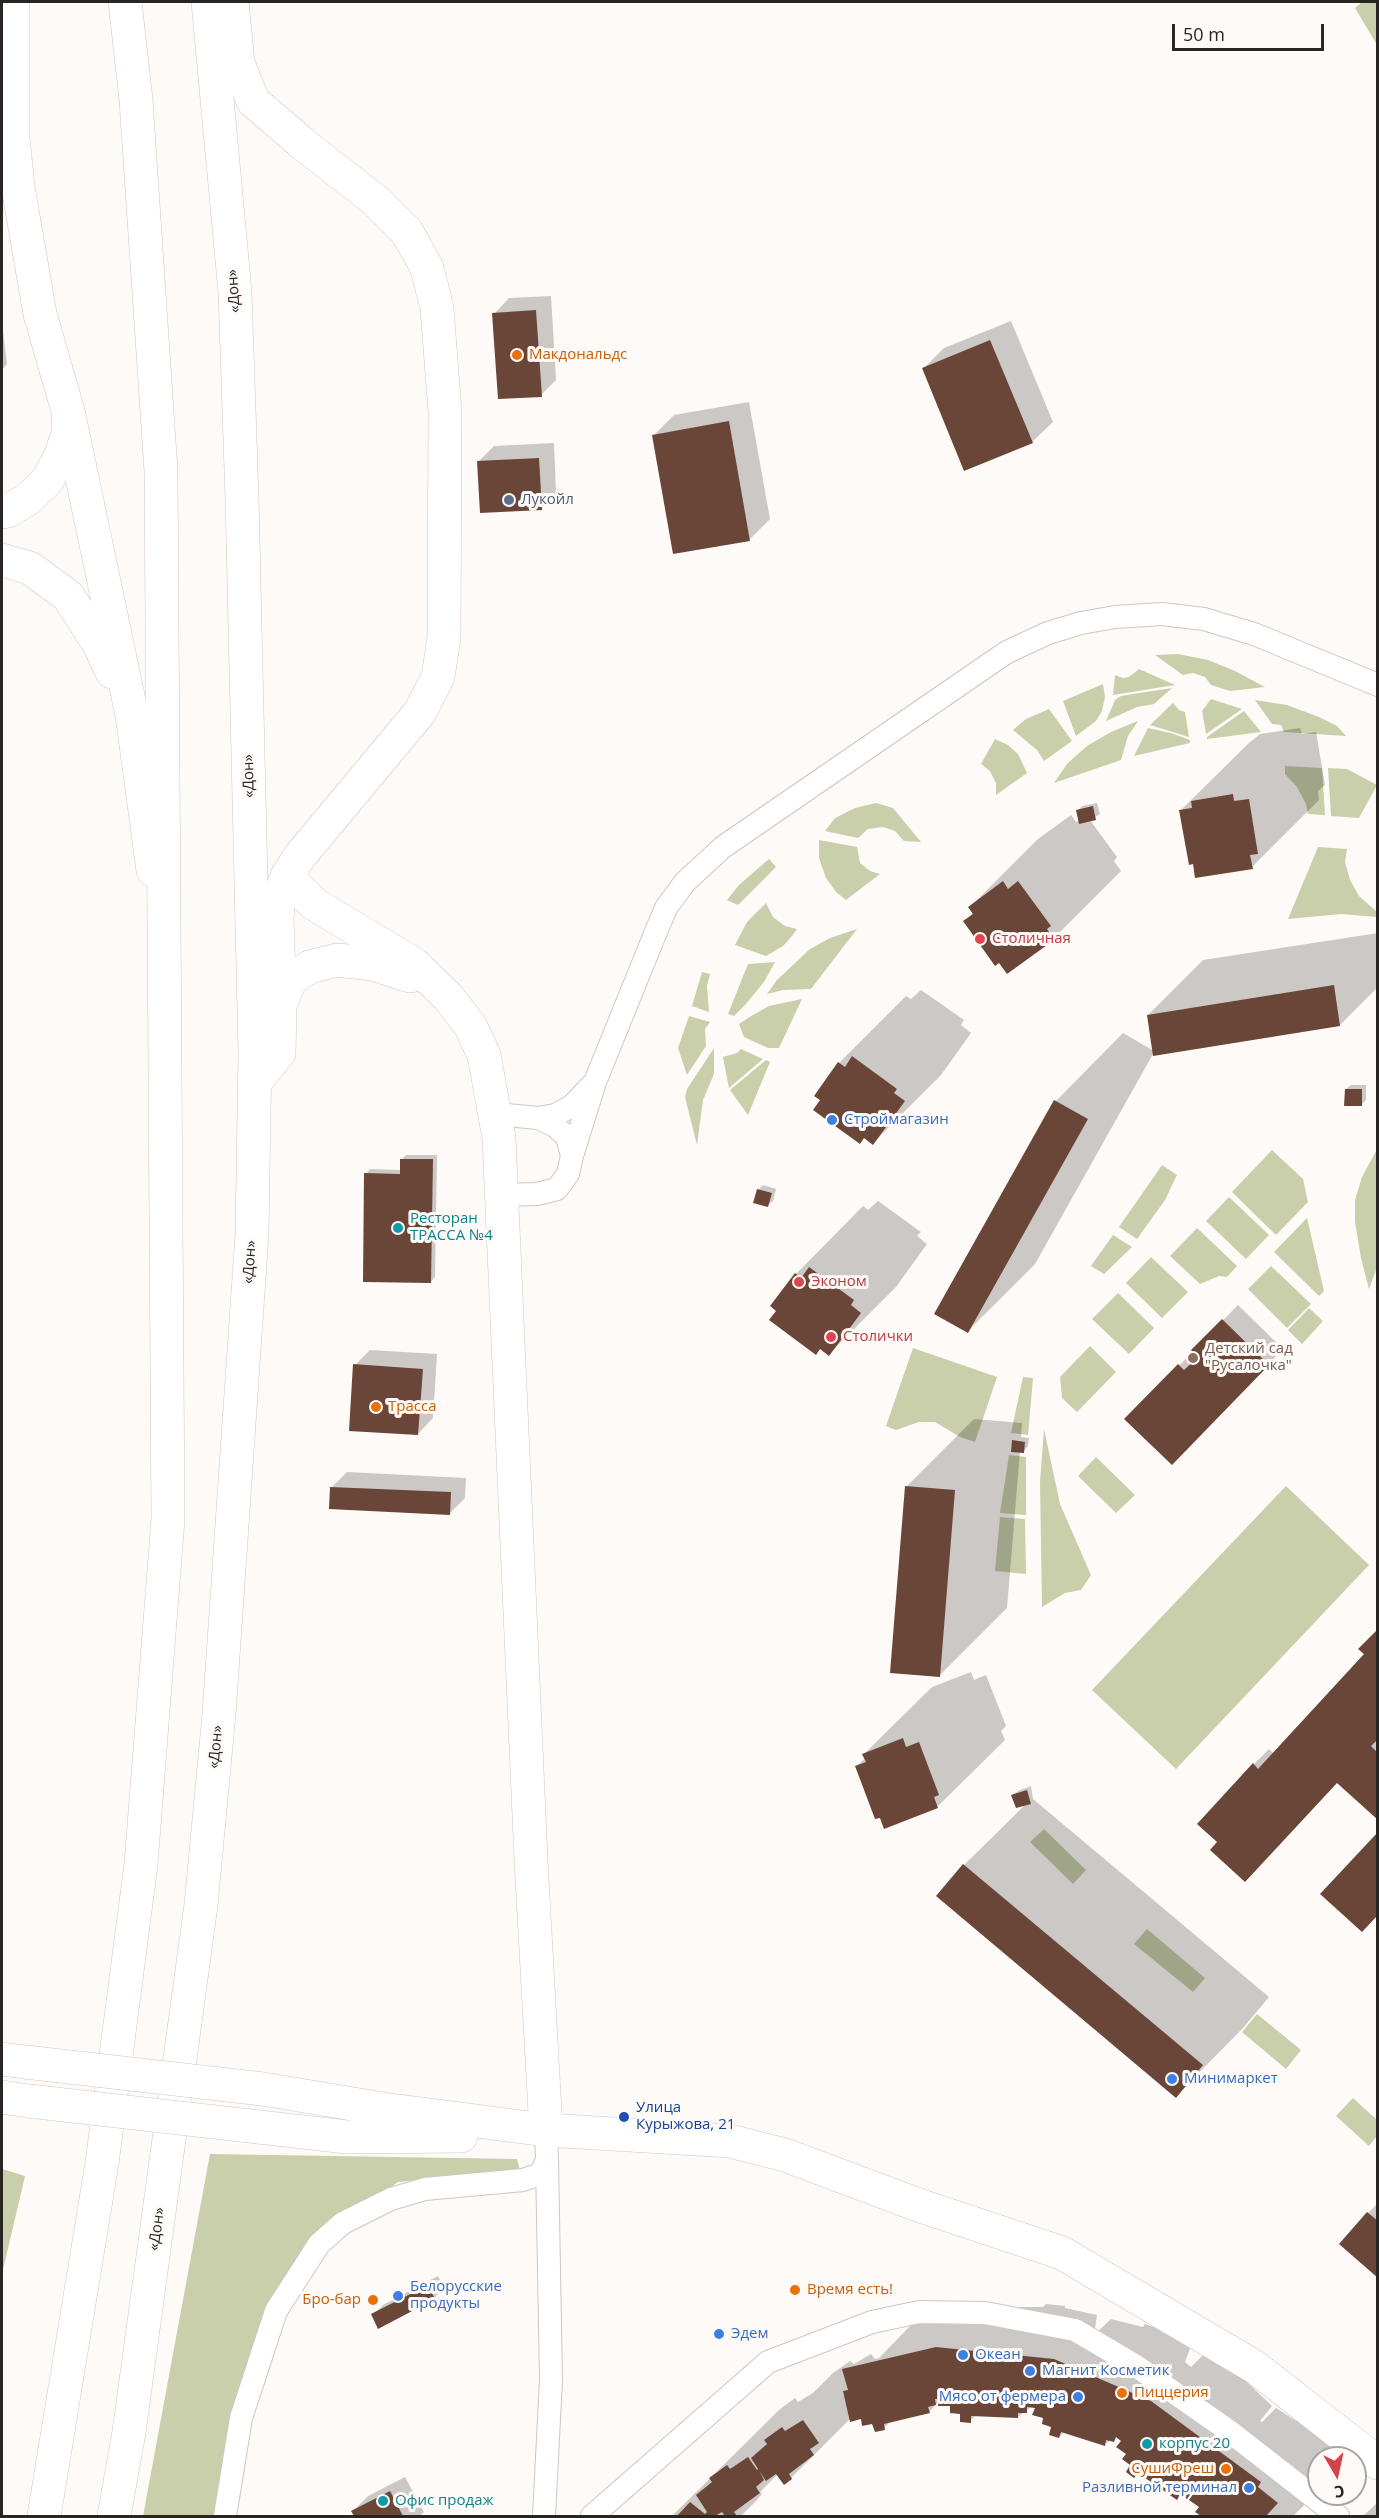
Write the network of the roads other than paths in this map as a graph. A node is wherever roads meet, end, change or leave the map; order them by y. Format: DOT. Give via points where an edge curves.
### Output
graph roads {
  1 [pos="13,2"];
  2 [pos="125,2"];
  3 [pos="208,2"];
  4 [pos="232,2"];
  5 [pos="68,411"];
  6 [pos="2,512"];
  7 [pos="2,560"];
  8 [pos="1377,685"];
  9 [pos="132,715"];
  10 [pos="287,876"];
  11 [pos="165,966"];
  12 [pos="448,997"];
  13 [pos="280,1005"];
  14 [pos="255,1082"];
  15 [pos="595,1082"];
  16 [pos="496,1114"];
  17 [pos="538,1118"];
  18 [pos="572,1156"];
  19 [pos="501,1195"];
  20 [pos="13,2060"];
  21 [pos="15,2099"];
  22 [pos="547,2146"];
  23 [pos="1377,2463"];
  24 [pos="44,2517"];
  25 [pos="114,2517"];
  26 [pos="225,2517"];
  27 [pos="544,2517"];
  28 [pos="592,2517"];
  29 [pos="1338,2517"];
  1 -- 5 [label="main road" via="13,138 18,187 40,314"];
  2 -- 11 [label="main road" via="136,100 161,471"];
  3 -- 14 [label="main road, «Дон»" via="235,292"];
  4 -- 10 [label="main road" via="238,63 253,101 377,202 407,232 427,268 437,308 445,412 444,638 438,677 420,712"];
  5 -- 6 [label="main road" via="68,433 47,481 28,499"];
  5 -- 9 [label="main road"];
  7 -- 9 [label="main road" via="30,568 68,596 99,644"];
  8 -- 15 [label="street" via="1254,634 1204,619 1162,614 1081,623 1007,652 723,847 685,882 666,908"];
  9 -- 11 [label="main road"];
  10 -- 12 [label="main road" via="314,904 414,964"];
  10 -- 13 [label="main road" via="279,897 277,919"];
  11 -- 24 [label="main road" via="168,1519 144,1830 102,2163"];
  12 -- 13 [label="main road" via="404,973 373,964 336,960 310,967 291,979"];
  12 -- 16 [label="main road" via="471,1027 484,1055"];
  13 -- 14 [label="main road" via="279,1053"];
  14 -- 25 [label="main road, «Дон»" via="252,1234 220,1702 202,1893 131,2420"];
  15 -- 17 [label="street" via="572,1106"];
  15 -- 18 [label="street"];
  16 -- 17 [label="street"];
  16 -- 19 [label="main road"];
  17 -- 18 [label="street" via="567,1137"];
  18 -- 19 [label="street" via="568,1174 556,1189"];
  19 -- 22 [label="main road"];
  20 -- 22 [label="main road, bridge" via="262,2089 383,2109"];
  21 -- 22 [label="main road, bridge" via="347,2137 462,2136"];
  22 -- 23 [label="main road" via="730,2141 785,2155 1062,2253 1255,2367"];
  22 -- 26 [label="street" via="540,2174 523,2180 425,2189 391,2199 343,2223 319,2244 276,2311 241,2418"];
  22 -- 27 [label="street" via="551,2380"];
  28 -- 29 [label="street" via="768,2361 872,2322 919,2312 985,2313 1075,2330 1136,2366 1229,2431"];
}
